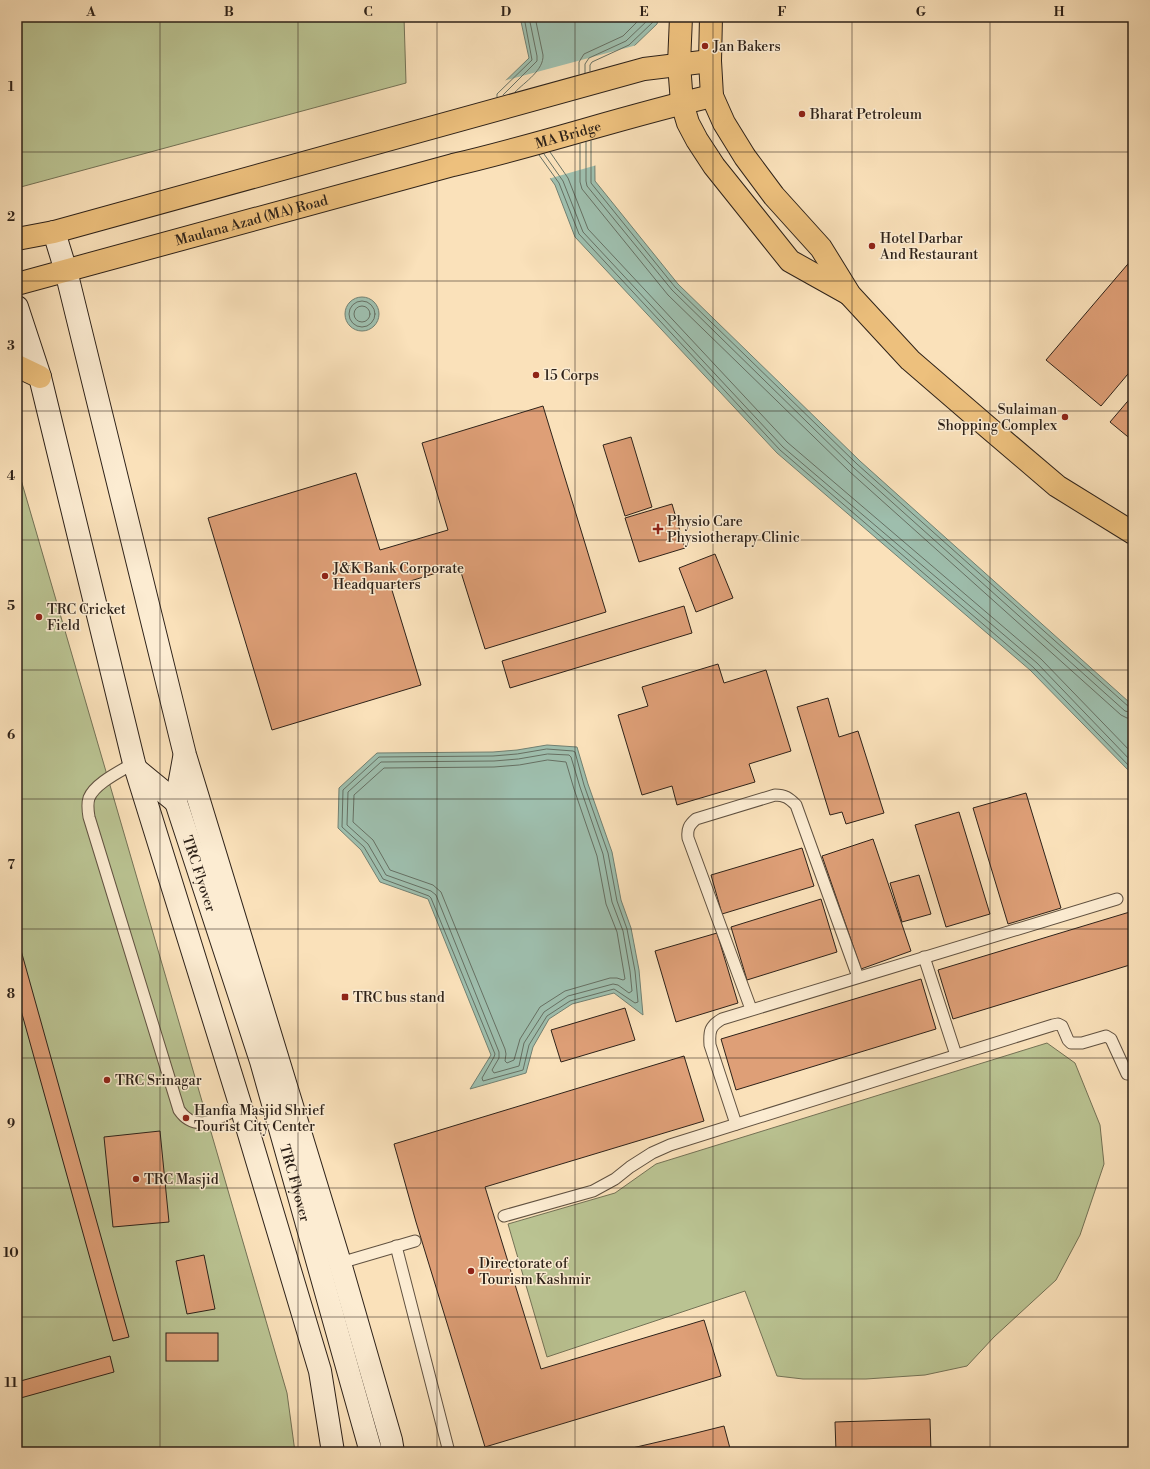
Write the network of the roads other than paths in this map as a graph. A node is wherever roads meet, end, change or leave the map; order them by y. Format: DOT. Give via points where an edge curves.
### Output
graph roads {
  1 [pos="681,17"];
  2 [pos="711,17"];
  3 [pos="710,60"];
  4 [pos="679,64"];
  5 [pos="712,96"];
  6 [pos="682,103"];
  7 [pos="486,157"];
  8 [pos="54,232"];
  9 [pos="17,239"];
  10 [pos="66,271"];
  11 [pos="17,284"];
  12 [pos="850,295"];
  13 [pos="17,307"];
  14 [pos="17,366"];
  15 [pos="40,377"];
  16 [pos="1133,533"];
  17 [pos="184,755"];
  18 [pos="135,767"];
  19 [pos="176,802"];
  20 [pos="1117,899"];
  21 [pos="924,957"];
  22 [pos="858,977"];
  23 [pos="751,1009"];
  24 [pos="956,1054"];
  25 [pos="1127,1074"];
  26 [pos="241,1107"];
  27 [pos="736,1124"];
  28 [pos="504,1216"];
  29 [pos="416,1241"];
  30 [pos="396,1246"];
  31 [pos="340,1263"];
  32 [pos="333,1452"];
  33 [pos="371,1452"];
  34 [pos="393,1452"];
  35 [pos="449,1452"];
  1 -- 4 [label="main road"];
  2 -- 3 [label="main road"];
  3 -- 4 [label="main road"];
  3 -- 5 [label="main road"];
  4 -- 6 [label="main road"];
  4 -- 8 [label="main road" via="644,69"];
  5 -- 6 [label="main road, MA Bridge"];
  5 -- 12 [label="main road" via="724,124 745,157 774,196 821,248"];
  6 -- 7 [label="main road, MA Bridge"];
  6 -- 12 [label="main road" via="688,124 714,166 790,261"];
  7 -- 10 [label="main road, Maulana Azad (MA) Road"];
  8 -- 9 [label="main road"];
  8 -- 10 [label="main road"];
  10 -- 11 [label="main road, Maulana Azad (MA) Road"];
  10 -- 17 [label="main road"];
  12 -- 16 [label="main road" via="910,360 1057,486"];
  13 -- 15 [label="main road"];
  14 -- 15 [label="main road"];
  15 -- 18 [label="main road"];
  17 -- 19 [label="main road, TRC Flyover"];
  17 -- 31 [label="main road"];
  18 -- 19 [label="main road"];
  18 -- 26 [label="main road"];
  18 -- 26 [label="lane" via="99,785 89,800 89,817 179,1110 190,1120 202,1123 212,1122"];
  19 -- 33 [label="main road, TRC Flyover" via="261,1061"];
  20 -- 21 [label="lane"];
  21 -- 22 [label="lane"];
  21 -- 24 [label="lane"];
  22 -- 23 [label="lane"];
  22 -- 23 [label="lane" via="796,805 790,798 775,795 703,816 690,824 687,830 688,838"];
  23 -- 27 [label="lane" via="722,1019 714,1024 709,1033 710,1045"];
  24 -- 25 [label="lane" via="1058,1024 1065,1030 1071,1044 1109,1037"];
  24 -- 27 [label="lane"];
  26 -- 32 [label="main road" via="320,1371"];
  27 -- 28 [label="lane" via="652,1153 593,1191"];
  29 -- 30 [label="lane"];
  30 -- 31 [label="lane"];
  30 -- 35 [label="lane"];
  31 -- 34 [label="main road" via="392,1440"];
}
